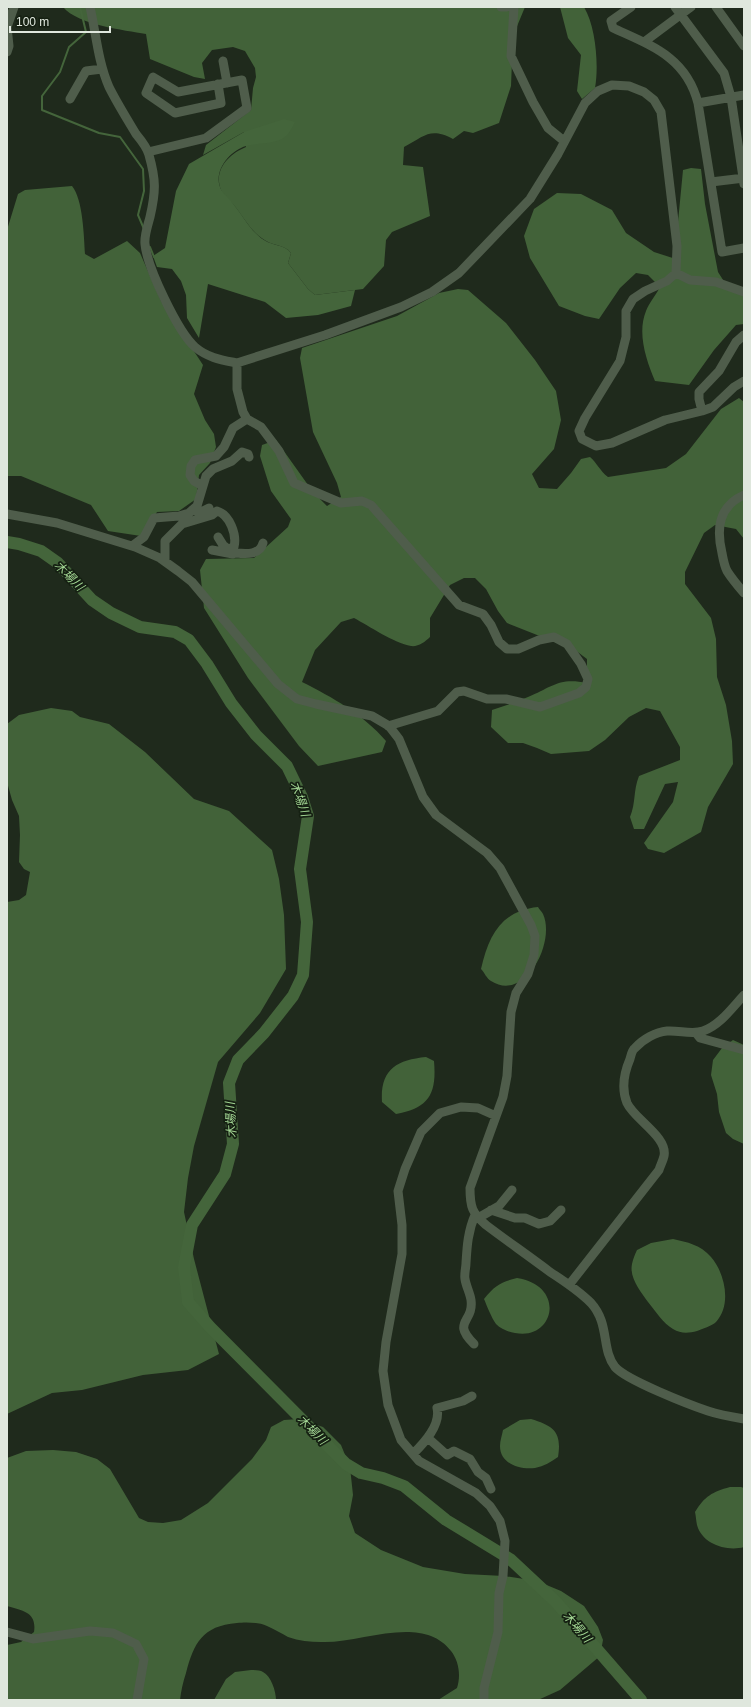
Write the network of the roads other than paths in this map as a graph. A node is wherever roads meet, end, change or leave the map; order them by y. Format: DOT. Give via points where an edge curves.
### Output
graph roads {
  1 [pos="14,7"];
  2 [pos="90,7"];
  3 [pos="501,7"];
  4 [pos="507,7"];
  5 [pos="514,7"];
  6 [pos="631,7"];
  7 [pos="675,7"];
  8 [pos="691,7"];
  9 [pos="716,7"];
  10 [pos="681,16"];
  11 [pos="644,42"];
  12 [pos="744,46"];
  13 [pos="7,52"];
  14 [pos="222,61"];
  15 [pos="102,69"];
  16 [pos="222,84"];
  17 [pos="744,94"];
  18 [pos="731,97"];
  19 [pos="70,99"];
  20 [pos="698,103"];
  21 [pos="564,141"];
  22 [pos="148,152"];
  23 [pos="744,180"];
  24 [pos="711,182"];
  25 [pos="744,248"];
  26 [pos="676,273"];
  27 [pos="744,292"];
  28 [pos="744,335"];
  29 [pos="237,363"];
  30 [pos="744,381"];
  31 [pos="702,411"];
  32 [pos="246,419"];
  33 [pos="249,456"];
  34 [pos="203,484"];
  35 [pos="744,495"];
  36 [pos="209,508"];
  37 [pos="7,514"];
  38 [pos="191,515"];
  39 [pos="218,536"];
  40 [pos="263,543"];
  41 [pos="132,546"];
  42 [pos="212,550"];
  43 [pos="234,550"];
  44 [pos="165,561"];
  45 [pos="744,593"];
  46 [pos="388,726"];
  47 [pos="744,995"];
  48 [pos="696,1033"];
  49 [pos="744,1050"];
  50 [pos="496,1116"];
  51 [pos="512,1190"];
  52 [pos="491,1210"];
  53 [pos="561,1210"];
  54 [pos="476,1216"];
  55 [pos="569,1285"];
  56 [pos="474,1344"];
  57 [pos="472,1396"];
  58 [pos="744,1420"];
  59 [pos="428,1438"];
  60 [pos="413,1454"];
  61 [pos="491,1489"];
  62 [pos="7,1632"];
  63 [pos="137,1700"];
  64 [pos="484,1700"];
  1 -- 13 [label="street" via="7,27"];
  2 -- 15 [label="street"];
  3 -- 4 [label="street"];
  5 -- 21 [label="street" via="511,56 548,128"];
  6 -- 11 [label="street" via="611,22 614,28"];
  7 -- 10 [label="street"];
  8 -- 10 [label="street"];
  9 -- 12 [label="street"];
  10 -- 11 [label="street"];
  10 -- 18 [label="street" via="724,72"];
  11 -- 20 [label="street" via="667,54 676,63 695,90"];
  14 -- 16 [label="street"];
  15 -- 19 [label="street" via="86,72"];
  15 -- 22 [label="street" via="123,112"];
  16 -- 16 [label="street" via="178,92 154,76 146,93 175,113 221,103"];
  16 -- 22 [label="street" via="242,80 247,108 206,138"];
  17 -- 18 [label="street"];
  18 -- 20 [label="street"];
  18 -- 23 [label="street"];
  20 -- 24 [label="street"];
  21 -- 26 [label="street" via="585,103 598,90 612,85 628,86 644,92 654,100 661,112 677,246"];
  21 -- 29 [label="street" via="530,199 459,273 432,292 370,319"];
  22 -- 29 [label="street" via="156,188 145,242 147,256 182,330 195,347 215,359"];
  23 -- 24 [label="street"];
  24 -- 25 [label="street" via="722,252"];
  26 -- 27 [label="street" via="690,280 716,282"];
  26 -- 31 [label="street" via="667,281 633,299 626,312 626,337 620,361 579,431 582,439 596,446 612,443 665,420"];
  28 -- 31 [label="street" via="736,342 719,372 699,392"];
  29 -- 32 [label="street" via="237,389"];
  30 -- 31 [label="street" via="713,407"];
  32 -- 34 [label="street" via="234,428 216,456 195,460 191,466 190,475 194,481"];
  32 -- 46 [label="street" via="261,427 274,445 294,483 341,503 362,501 371,505 459,605 483,614 499,642 508,649 518,649 554,637 567,644 588,679 586,687 579,693 540,707 506,699 487,699 464,691 457,692 438,711"];
  33 -- 34 [label="street" via="242,452 232,461 213,469"];
  34 -- 38 [label="street" via="197,506"];
  35 -- 45 [label="street" via="733,500 725,511 718,529 726,569"];
  36 -- 38 [label="street"];
  37 -- 41 [label="street" via="57,523"];
  38 -- 41 [label="street" via="154,518 144,537"];
  38 -- 43 [label="street" via="212,515 217,511 222,512 234,530"];
  38 -- 44 [label="street" via="166,541"];
  39 -- 43 [label="street" via="223,545"];
  40 -- 43 [label="street" via="256,553"];
  41 -- 44 [label="street"];
  42 -- 43 [label="street" via="228,554"];
  44 -- 46 [label="street" via="192,582 278,684 297,698 372,716"];
  46 -- 50 [label="street" via="399,739 422,797 436,815 487,853 500,868 535,936 534,955 528,974 516,993 511,1012 503,1097"];
  47 -- 48 [label="street" via="711,1028"];
  48 -- 49 [label="street" via="700,1038"];
  48 -- 55 [label="street" via="658,1032 634,1048 625,1070 625,1098 630,1108 659,1139 665,1155 659,1170"];
  50 -- 54 [label="street" via="470,1188 470,1204"];
  50 -- 60 [label="street" via="478,1108 461,1107 440,1113 421,1132 398,1191 402,1254 383,1371 388,1405 401,1440"];
  51 -- 52 [label="street" via="499,1206"];
  52 -- 53 [label="street" via="539,1224 550,1221"];
  52 -- 54 [label="street"];
  54 -- 55 [label="street" via="486,1226"];
  54 -- 56 [label="street" via="470,1226 467,1241 465,1278 471,1300 470,1312 464,1326 464,1334"];
  55 -- 58 [label="street" via="591,1303 600,1316 609,1354 616,1367 625,1375 709,1412"];
  57 -- 59 [label="street" via="437,1408 439,1413"];
  59 -- 60 [label="street"];
  59 -- 61 [label="street" via="447,1455 454,1451 470,1459 478,1472 486,1478"];
  60 -- 64 [label="street" via="419,1461 476,1493 490,1506 500,1521 505,1541 498,1632 484,1688"];
  62 -- 63 [label="street" via="33,1639 90,1631 113,1633 136,1644 144,1659"];
}
